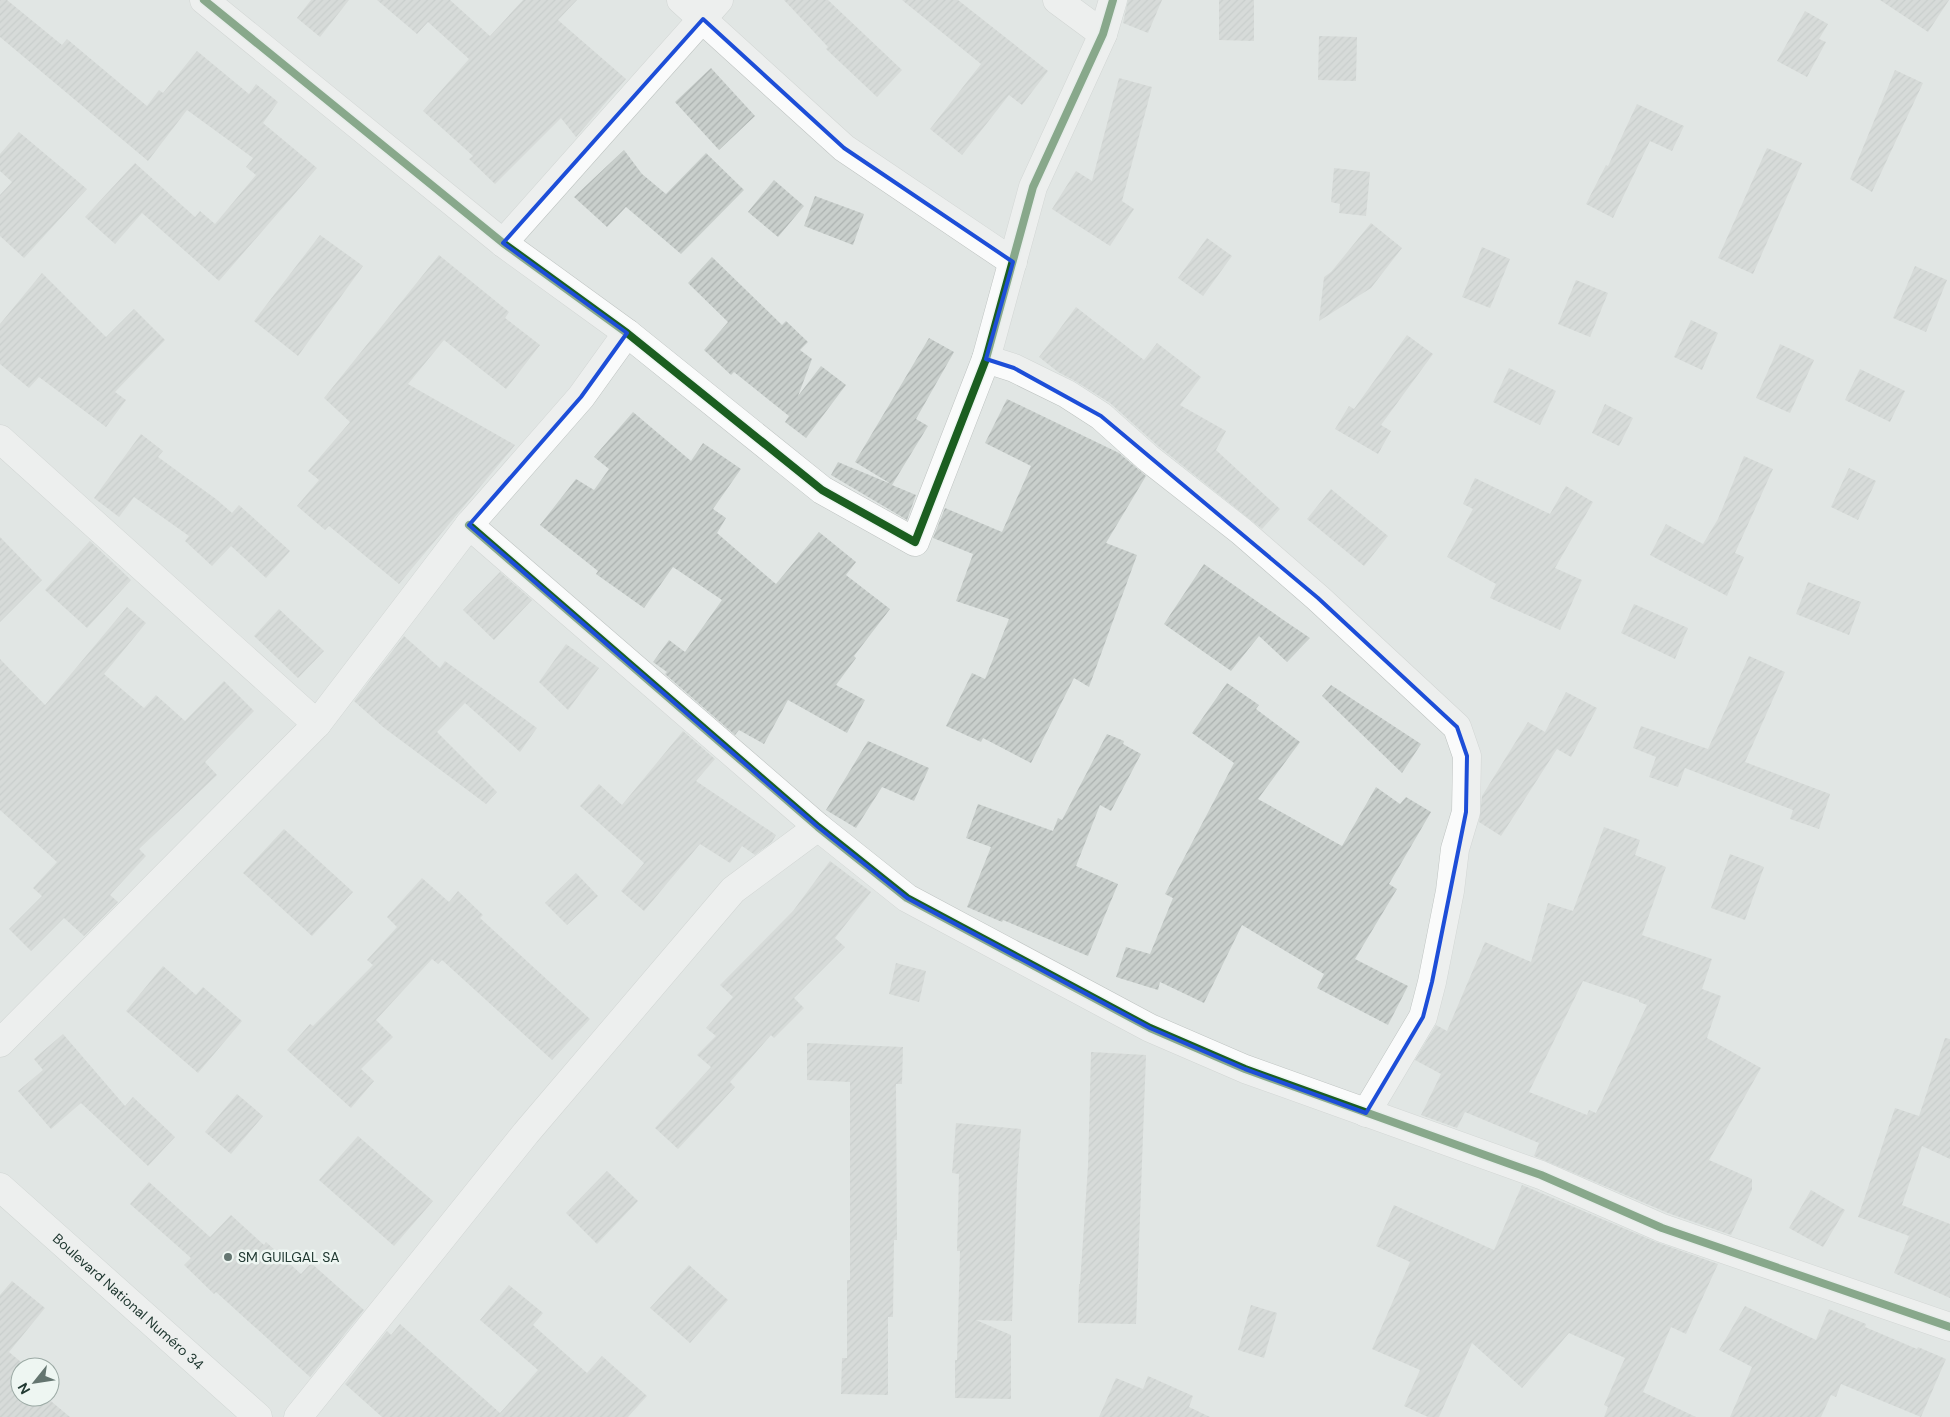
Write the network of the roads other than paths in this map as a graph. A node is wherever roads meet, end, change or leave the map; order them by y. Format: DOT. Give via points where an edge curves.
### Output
graph roads {
  1 [pos="204,0"];
  2 [pos="681,0"];
  3 [pos="1057,0"];
  4 [pos="1113,0"];
  5 [pos="711,9"];
  6 [pos="1103,34"];
  7 [pos="503,243"];
  8 [pos="1013,262"];
  9 [pos="627,333"];
  10 [pos="986,359"];
  11 [pos="0,439"];
  12 [pos="469,525"];
  13 [pos="317,724"];
  14 [pos="818,827"];
  15 [pos="0,1043"];
  16 [pos="1366,1112"];
  17 [pos="0,1187"];
  18 [pos="1950,1327"];
  19 [pos="258,1417"];
  20 [pos="298,1417"];
  1 -- 7 [label="street"];
  2 -- 5 [label="street"];
  3 -- 6 [label="street"];
  4 -- 6 [label="street"];
  5 -- 7 [label="street"];
  5 -- 8 [label="street" via="844,148"];
  6 -- 8 [label="street" via="1033,187"];
  7 -- 9 [label="street"];
  8 -- 10 [label="street"];
  9 -- 10 [label="street" via="822,490 915,542"];
  9 -- 12 [label="street" via="581,397"];
  10 -- 16 [label="street" via="1014,368 1067,394 1101,416 1318,598 1457,727 1468,756 1466,812 1455,849 1432,982 1423,1017"];
  11 -- 13 [label="street"];
  12 -- 13 [label="street"];
  12 -- 14 [label="street"];
  13 -- 15 [label="street"];
  14 -- 16 [label="street" via="907,898 1150,1028 1245,1069"];
  14 -- 20 [label="street" via="733,890 526,1133"];
  16 -- 18 [label="street" via="1541,1175 1662,1228"];
  17 -- 19 [label="street, Boulevard National Numéro 34"];
}
